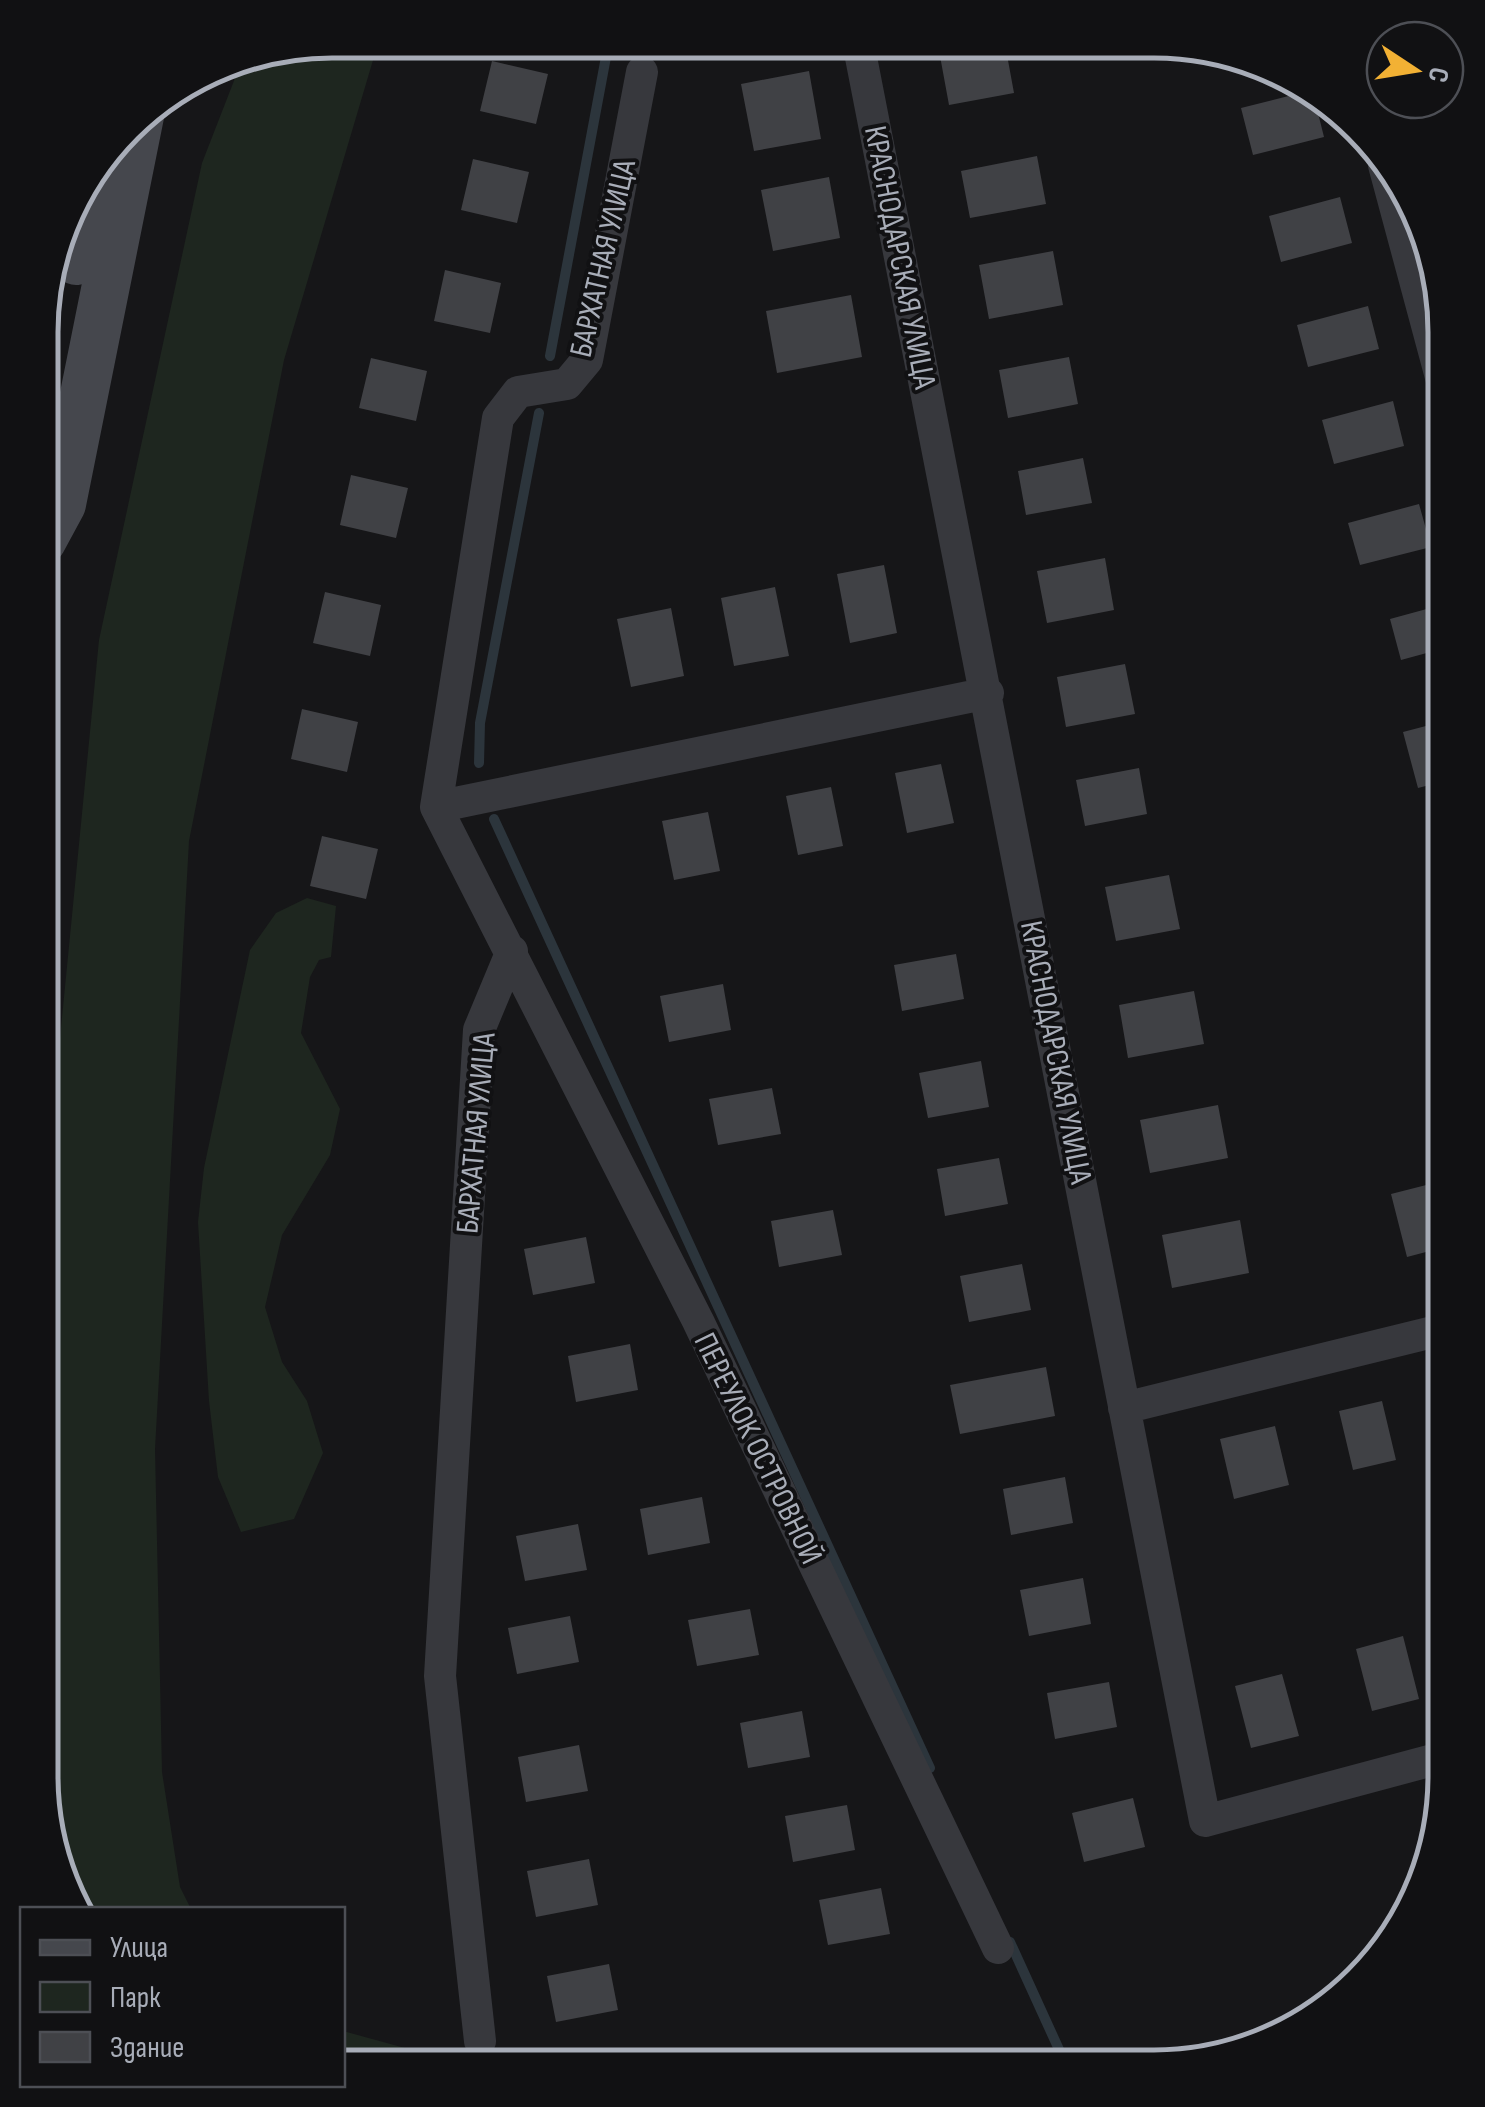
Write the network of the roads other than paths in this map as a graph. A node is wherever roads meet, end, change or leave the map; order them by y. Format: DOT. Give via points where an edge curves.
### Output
graph roads {
  1 [pos="861,58"];
  2 [pos="642,72"];
  3 [pos="134,142"];
  4 [pos="1393,200"];
  5 [pos="85,211"];
  6 [pos="1428,328"];
  7 [pos="58,353"];
  8 [pos="58,511"];
  9 [pos="988,693"];
  10 [pos="436,807"];
  11 [pos="512,951"];
  12 [pos="1427,1333"];
  13 [pos="1124,1408"];
  14 [pos="1427,1762"];
  15 [pos="998,1948"];
  16 [pos="480,2041"];
  1 -- 9 [label="street, КРАСНОДАРСКАЯ УЛИЦА"];
  2 -- 10 [label="street, БАРХАТНАЯ УЛИЦА" via="587,360 567,384 518,392 498,418"];
  3 -- 8 [label="main road"];
  4 -- 6 [label="street"];
  5 -- 7 [label="main road"];
  9 -- 10 [label="street"];
  9 -- 13 [label="street, КРАСНОДАРСКАЯ УЛИЦА"];
  10 -- 11 [label="street"];
  11 -- 15 [label="street, ПЕРЕУЛОК ОСТРОВНОЙ" via="698,1321"];
  11 -- 16 [label="street, БАРХАТНАЯ УЛИЦА" via="479,1030 440,1676"];
  12 -- 13 [label="street"];
  13 -- 14 [label="street, КРАСНОДАРСКАЯ УЛИЦА" via="1205,1821"];
}
